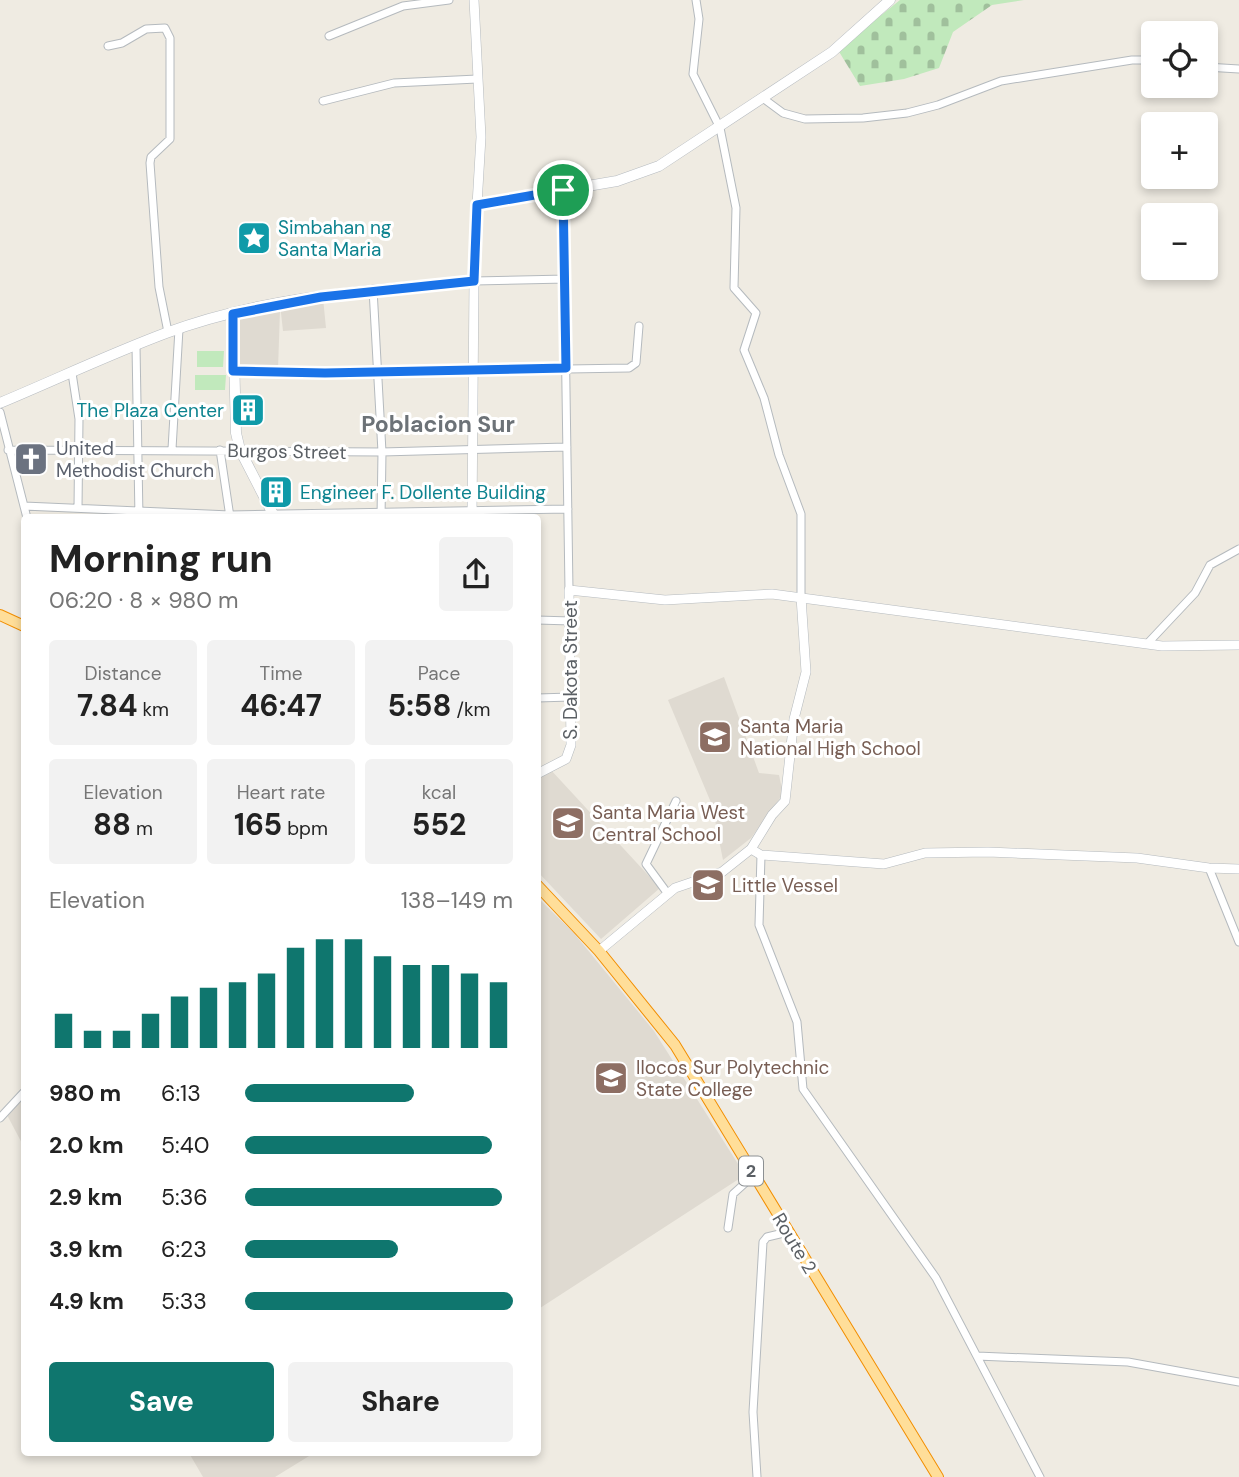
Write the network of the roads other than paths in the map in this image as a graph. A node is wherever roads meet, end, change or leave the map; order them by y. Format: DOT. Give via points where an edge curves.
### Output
graph roads {
  1 [pos="449,0"];
  2 [pos="474,0"];
  3 [pos="696,0"];
  4 [pos="890,0"];
  5 [pos="329,36"];
  6 [pos="108,46"];
  7 [pos="1141,60"];
  8 [pos="1218,68"];
  9 [pos="1239,69"];
  10 [pos="477,79"];
  11 [pos="764,99"];
  12 [pos="323,100"];
  13 [pos="720,128"];
  14 [pos="563,190"];
  15 [pos="477,205"];
  16 [pos="566,279"];
  17 [pos="474,281"];
  18 [pos="373,289"];
  19 [pos="233,314"];
  20 [pos="639,326"];
  21 [pos="179,329"];
  22 [pos="168,332"];
  23 [pos="136,346"];
  24 [pos="566,368"];
  25 [pos="474,369"];
  26 [pos="233,371"];
  27 [pos="377,372"];
  28 [pos="72,373"];
  29 [pos="0,403"];
  30 [pos="0,412"];
  31 [pos="567,447"];
  32 [pos="172,449"];
  33 [pos="474,449"];
  34 [pos="8,450"];
  35 [pos="138,450"];
  36 [pos="220,450"];
  37 [pos="240,450"];
  38 [pos="80,451"];
  39 [pos="382,452"];
  40 [pos="24,506"];
  41 [pos="78,508"];
  42 [pos="569,509"];
  43 [pos="472,513"];
  44 [pos="26,514"];
  45 [pos="139,514"];
  46 [pos="230,514"];
  47 [pos="272,514"];
  48 [pos="381,514"];
  49 [pos="1239,549"];
  50 [pos="569,590"];
  51 [pos="804,598"];
  52 [pos="0,615"];
  53 [pos="541,620"];
  54 [pos="571,621"];
  55 [pos="21,625"];
  56 [pos="1147,644"];
  57 [pos="1239,645"];
  58 [pos="570,697"];
  59 [pos="541,698"];
  60 [pos="541,772"];
  61 [pos="677,801"];
  62 [pos="751,849"];
  63 [pos="761,855"];
  64 [pos="1209,868"];
  65 [pos="1239,869"];
  66 [pos="541,889"];
  67 [pos="668,894"];
  68 [pos="1239,942"];
  69 [pos="599,951"];
  70 [pos="21,1094"];
  71 [pos="0,1118"];
  72 [pos="754,1175"];
  73 [pos="728,1228"];
  74 [pos="788,1232"];
  75 [pos="977,1356"];
  76 [pos="1239,1382"];
  77 [pos="757,1477"];
  78 [pos="939,1477"];
  79 [pos="1040,1477"];
  1 -- 5 [label="street" via="403,6"];
  2 -- 10 [label="street"];
  3 -- 13 [label="street" via="699,19 694,74"];
  4 -- 11 [label="main road" via="832,52"];
  6 -- 22 [label="street" via="155,27 165,28 170,38 170,139 150,163 159,288"];
  7 -- 11 [label="street" via="1001,81 928,108 863,118 805,120 783,113"];
  8 -- 9 [label="street"];
  10 -- 12 [label="street" via="394,83"];
  10 -- 15 [label="street" via="481,163"];
  11 -- 13 [label="main road"];
  13 -- 14 [label="main road" via="659,166 617,181"];
  13 -- 51 [label="street" via="737,217 733,284 756,315 745,341 745,358 764,398 802,514"];
  14 -- 15 [label="main road"];
  14 -- 16 [label="street"];
  15 -- 17 [label="main road"];
  16 -- 17 [label="street"];
  16 -- 24 [label="street"];
  17 -- 18 [label="main road"];
  17 -- 25 [label="street"];
  18 -- 19 [label="main road"];
  18 -- 27 [label="street"];
  19 -- 21 [label="main road"];
  19 -- 26 [label="main road"];
  20 -- 24 [label="street" via="634,367"];
  21 -- 22 [label="main road"];
  21 -- 32 [label="street"];
  22 -- 23 [label="main road"];
  23 -- 28 [label="main road"];
  23 -- 35 [label="street"];
  24 -- 25 [label="street"];
  24 -- 31 [label="street"];
  25 -- 27 [label="street"];
  25 -- 33 [label="street"];
  26 -- 27 [label="street"];
  26 -- 37 [label="main road"];
  27 -- 39 [label="street"];
  28 -- 29 [label="main road"];
  28 -- 38 [label="street"];
  30 -- 34 [label="street"];
  31 -- 33 [label="street, Burgos Street"];
  31 -- 42 [label="street"];
  32 -- 35 [label="street, Burgos Street"];
  32 -- 36 [label="street, Burgos Street"];
  33 -- 39 [label="street, Burgos Street"];
  33 -- 43 [label="street"];
  34 -- 38 [label="street, Burgos Street"];
  34 -- 40 [label="street"];
  35 -- 38 [label="street, Burgos Street"];
  35 -- 45 [label="street"];
  36 -- 37 [label="street, Burgos Street"];
  36 -- 46 [label="street"];
  37 -- 39 [label="street, Burgos Street"];
  37 -- 47 [label="main road"];
  38 -- 41 [label="street"];
  39 -- 48 [label="street"];
  40 -- 41 [label="street"];
  40 -- 44 [label="street"];
  41 -- 45 [label="street"];
  42 -- 43 [label="street"];
  42 -- 50 [label="street"];
  43 -- 48 [label="street"];
  49 -- 56 [label="street" via="1210,565 1195,593"];
  50 -- 51 [label="street" via="665,600 772,594"];
  50 -- 54 [label="street, S. Dakota Street"];
  51 -- 56 [label="street"];
  51 -- 62 [label="street" via="806,673 794,719 788,795"];
  52 -- 55 [label="highway"];
  53 -- 54 [label="street"];
  54 -- 58 [label="street, S. Dakota Street"];
  56 -- 57 [label="street" via="1192,648"];
  58 -- 59 [label="street"];
  58 -- 60 [label="street, S. Dakota Street" via="569,754"];
  61 -- 67 [label="street" via="646,864"];
  62 -- 63 [label="street"];
  62 -- 67 [label="street" via="722,872"];
  63 -- 64 [label="street" via="884,864 925,853 988,852 1137,858"];
  63 -- 75 [label="street" via="759,925 797,1023 803,1089 936,1278"];
  64 -- 65 [label="street"];
  64 -- 68 [label="street"];
  66 -- 69 [label="highway, Route 2 / 2"];
  67 -- 69 [label="street"];
  69 -- 72 [label="highway, Route 2 / 2" via="675,1045"];
  70 -- 71 [label="street"];
  72 -- 73 [label="street" via="733,1194"];
  72 -- 74 [label="highway, Route 2 / 2"];
  74 -- 77 [label="street" via="763,1241 753,1412"];
  74 -- 78 [label="highway, Route 2 / 2"];
  75 -- 76 [label="street" via="1128,1362"];
  75 -- 79 [label="street"];
}
